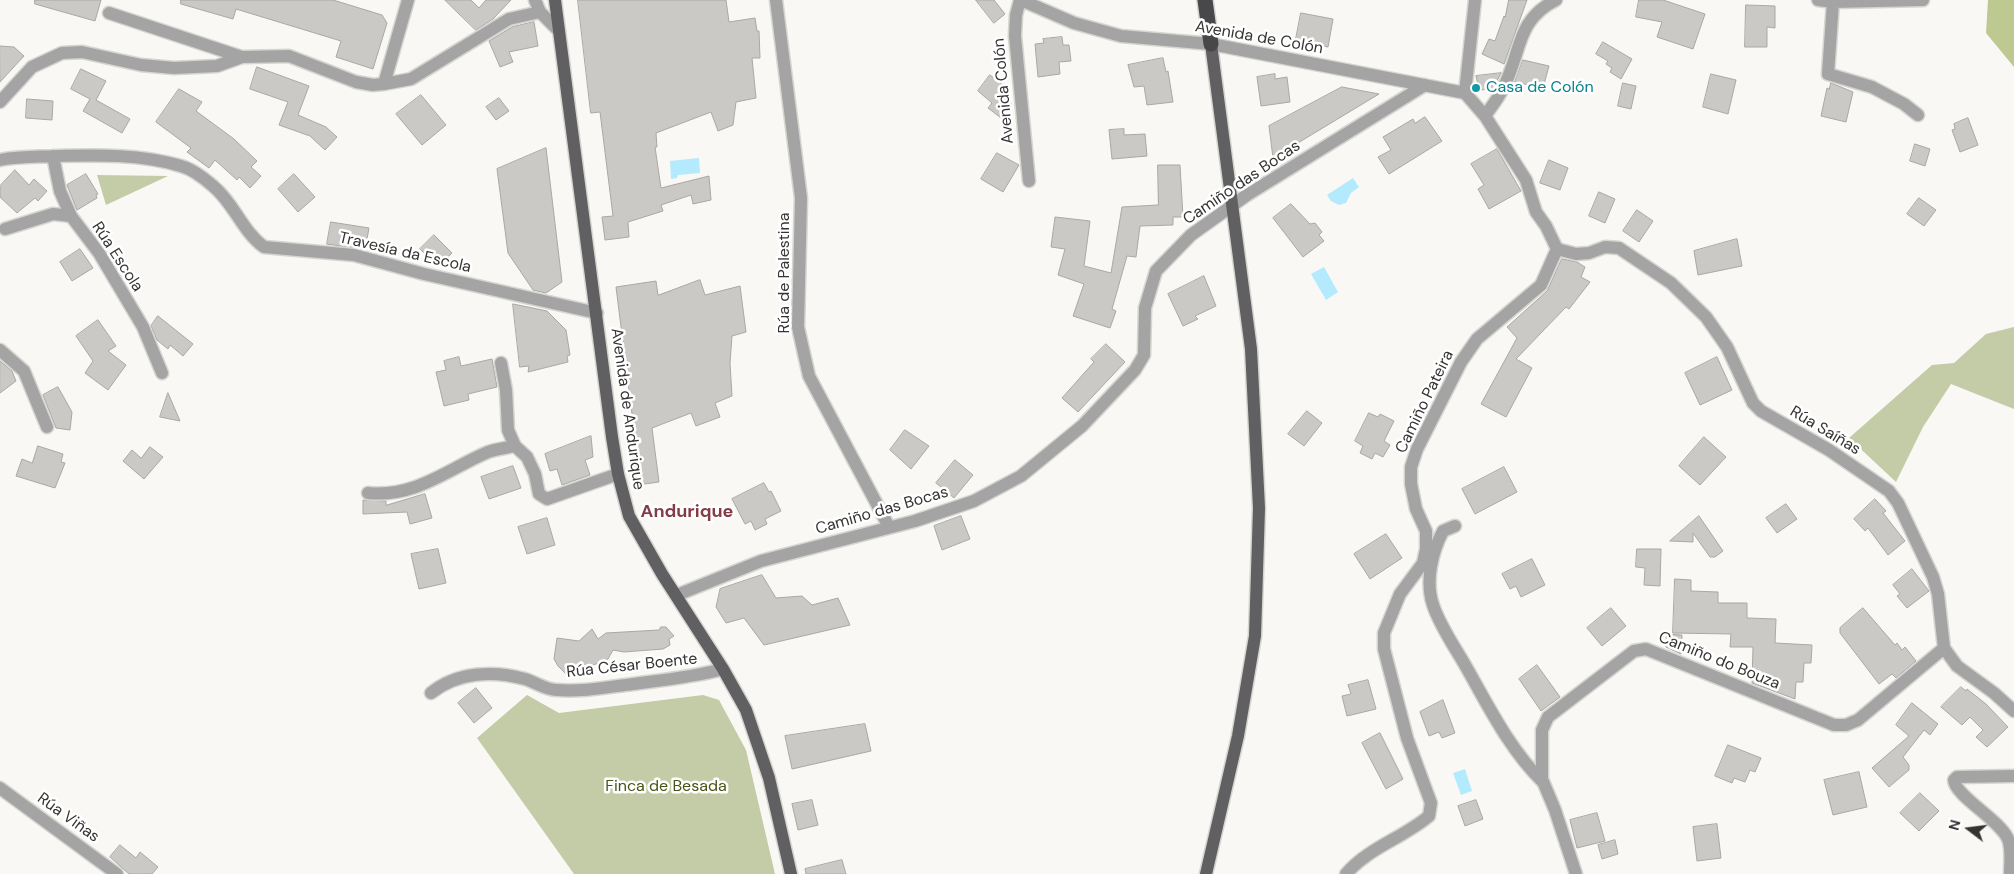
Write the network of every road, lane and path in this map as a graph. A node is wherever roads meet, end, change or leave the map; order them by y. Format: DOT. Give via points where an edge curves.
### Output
graph roads {
  1 [pos="408,0"];
  2 [pos="555,0"];
  3 [pos="776,0"];
  4 [pos="1021,0"];
  5 [pos="1205,0"];
  6 [pos="1475,0"];
  7 [pos="1556,0"];
  8 [pos="1818,0"];
  9 [pos="1923,0"];
  10 [pos="1833,2"];
  11 [pos="538,6"];
  12 [pos="109,13"];
  13 [pos="559,31"];
  14 [pos="1211,44"];
  15 [pos="242,57"];
  16 [pos="384,84"];
  17 [pos="1425,85"];
  18 [pos="1465,93"];
  19 [pos="0,102"];
  20 [pos="1918,115"];
  21 [pos="1485,116"];
  22 [pos="53,156"];
  23 [pos="0,160"];
  24 [pos="1029,181"];
  25 [pos="1231,206"];
  26 [pos="71,216"];
  27 [pos="5,229"];
  28 [pos="1557,249"];
  29 [pos="597,313"];
  30 [pos="0,350"];
  31 [pos="501,363"];
  32 [pos="162,373"];
  33 [pos="47,427"];
  34 [pos="515,446"];
  35 [pos="618,474"];
  36 [pos="368,493"];
  37 [pos="1455,526"];
  38 [pos="890,527"];
  39 [pos="677,596"];
  40 [pos="1944,648"];
  41 [pos="723,669"];
  42 [pos="431,693"];
  43 [pos="2014,712"];
  44 [pos="2014,776"];
  45 [pos="1543,782"];
  46 [pos="0,788"];
  47 [pos="117,874"];
  48 [pos="791,874"];
  49 [pos="1206,874"];
  50 [pos="1346,874"];
  51 [pos="1576,874"];
  52 [pos="2010,874"];
  1 -- 16 [label="street"];
  2 -- 13 [label="main road, Avenida de Andurique"];
  3 -- 38 [label="street, Rúa de Palestina" via="801,198 798,327 809,376"];
  4 -- 14 [label="street, Avenida de Colón" via="1074,23 1121,36"];
  4 -- 24 [label="street, Avenida Colón" via="1015,36"];
  5 -- 14 [label="highway"];
  6 -- 18 [label="street"];
  7 -- 21 [label="street" via="1542,6 1531,17 1503,89"];
  8 -- 10 [label="street"];
  9 -- 10 [label="street"];
  10 -- 20 [label="street" via="1828,74 1872,87"];
  11 -- 13 [label="street"];
  11 -- 16 [label="street" via="509,19 411,79"];
  12 -- 15 [label="street"];
  13 -- 29 [label="main road, Avenida de Andurique"];
  14 -- 17 [label="street, Avenida de Colón"];
  14 -- 25 [label="main road"];
  15 -- 16 [label="street" via="289,56 356,82"];
  15 -- 19 [label="street" via="217,66 174,68 141,65 82,52 62,53 32,67"];
  17 -- 18 [label="street, Avenida de Colón"];
  17 -- 25 [label="street, Camiño das Bocas"];
  18 -- 21 [label="street"];
  21 -- 28 [label="street" via="1526,180 1536,212"];
  22 -- 23 [label="street, Travesía da Escola"];
  22 -- 26 [label="street, Rúa Escola" via="60,191"];
  22 -- 29 [label="street, Travesía da Escola" via="122,156 184,166 224,196 253,239 264,247 354,255"];
  25 -- 38 [label="street, Camiño das Bocas" via="1191,235 1156,271 1145,308 1144,355 1135,370 1082,426 1022,476 974,501 915,522"];
  25 -- 49 [label="main road" via="1245,290 1256,404 1260,508 1258,579 1255,636 1238,736"];
  26 -- 27 [label="street" via="53,214"];
  26 -- 32 [label="street, Rúa Escola" via="99,253 143,327"];
  28 -- 40 [label="street, Rúa Saíñas" via="1576,254 1605,247 1619,248 1671,283 1706,317 1727,347 1753,403 1761,411 1829,450 1889,491 1898,502 1933,577"];
  28 -- 50 [label="street, Camiño Pateira" via="1541,285 1477,339 1461,362 1417,449 1411,467 1411,484 1416,509 1426,531 1426,549 1423,562 1400,594 1384,633 1384,649 1408,738 1431,803 1429,816 1365,856"];
  29 -- 35 [label="main road, Avenida de Andurique"];
  30 -- 33 [label="street" via="24,371"];
  31 -- 34 [label="street" via="508,430"];
  34 -- 35 [label="street" via="527,457 539,494 547,499"];
  34 -- 36 [label="street" via="489,452 432,482 401,493"];
  35 -- 39 [label="main road, Avenida de Andurique" via="629,516"];
  37 -- 45 [label="street" via="1443,531 1434,548 1432,603 1504,733 1528,768"];
  38 -- 39 [label="street, Camiño das Bocas" via="761,561"];
  39 -- 41 [label="main road, Avenida de Andurique"];
  40 -- 43 [label="street" via="1957,666"];
  40 -- 45 [label="street, Camiño do Bouza" via="1858,720 1834,725 1646,649 1634,651 1548,717 1542,730 1540,754"];
  41 -- 42 [label="street, Rúa César Boente" via="697,676 564,690 510,675 476,675 460,677"];
  41 -- 48 [label="main road, Avenida de Andurique" via="746,710 759,744"];
  44 -- 52 [label="street" via="1958,777 1954,780 1958,790 2008,838"];
  45 -- 51 [label="street, Camiño do Bouza"];
  46 -- 47 [label="street, Rúa Viñas"];
}
